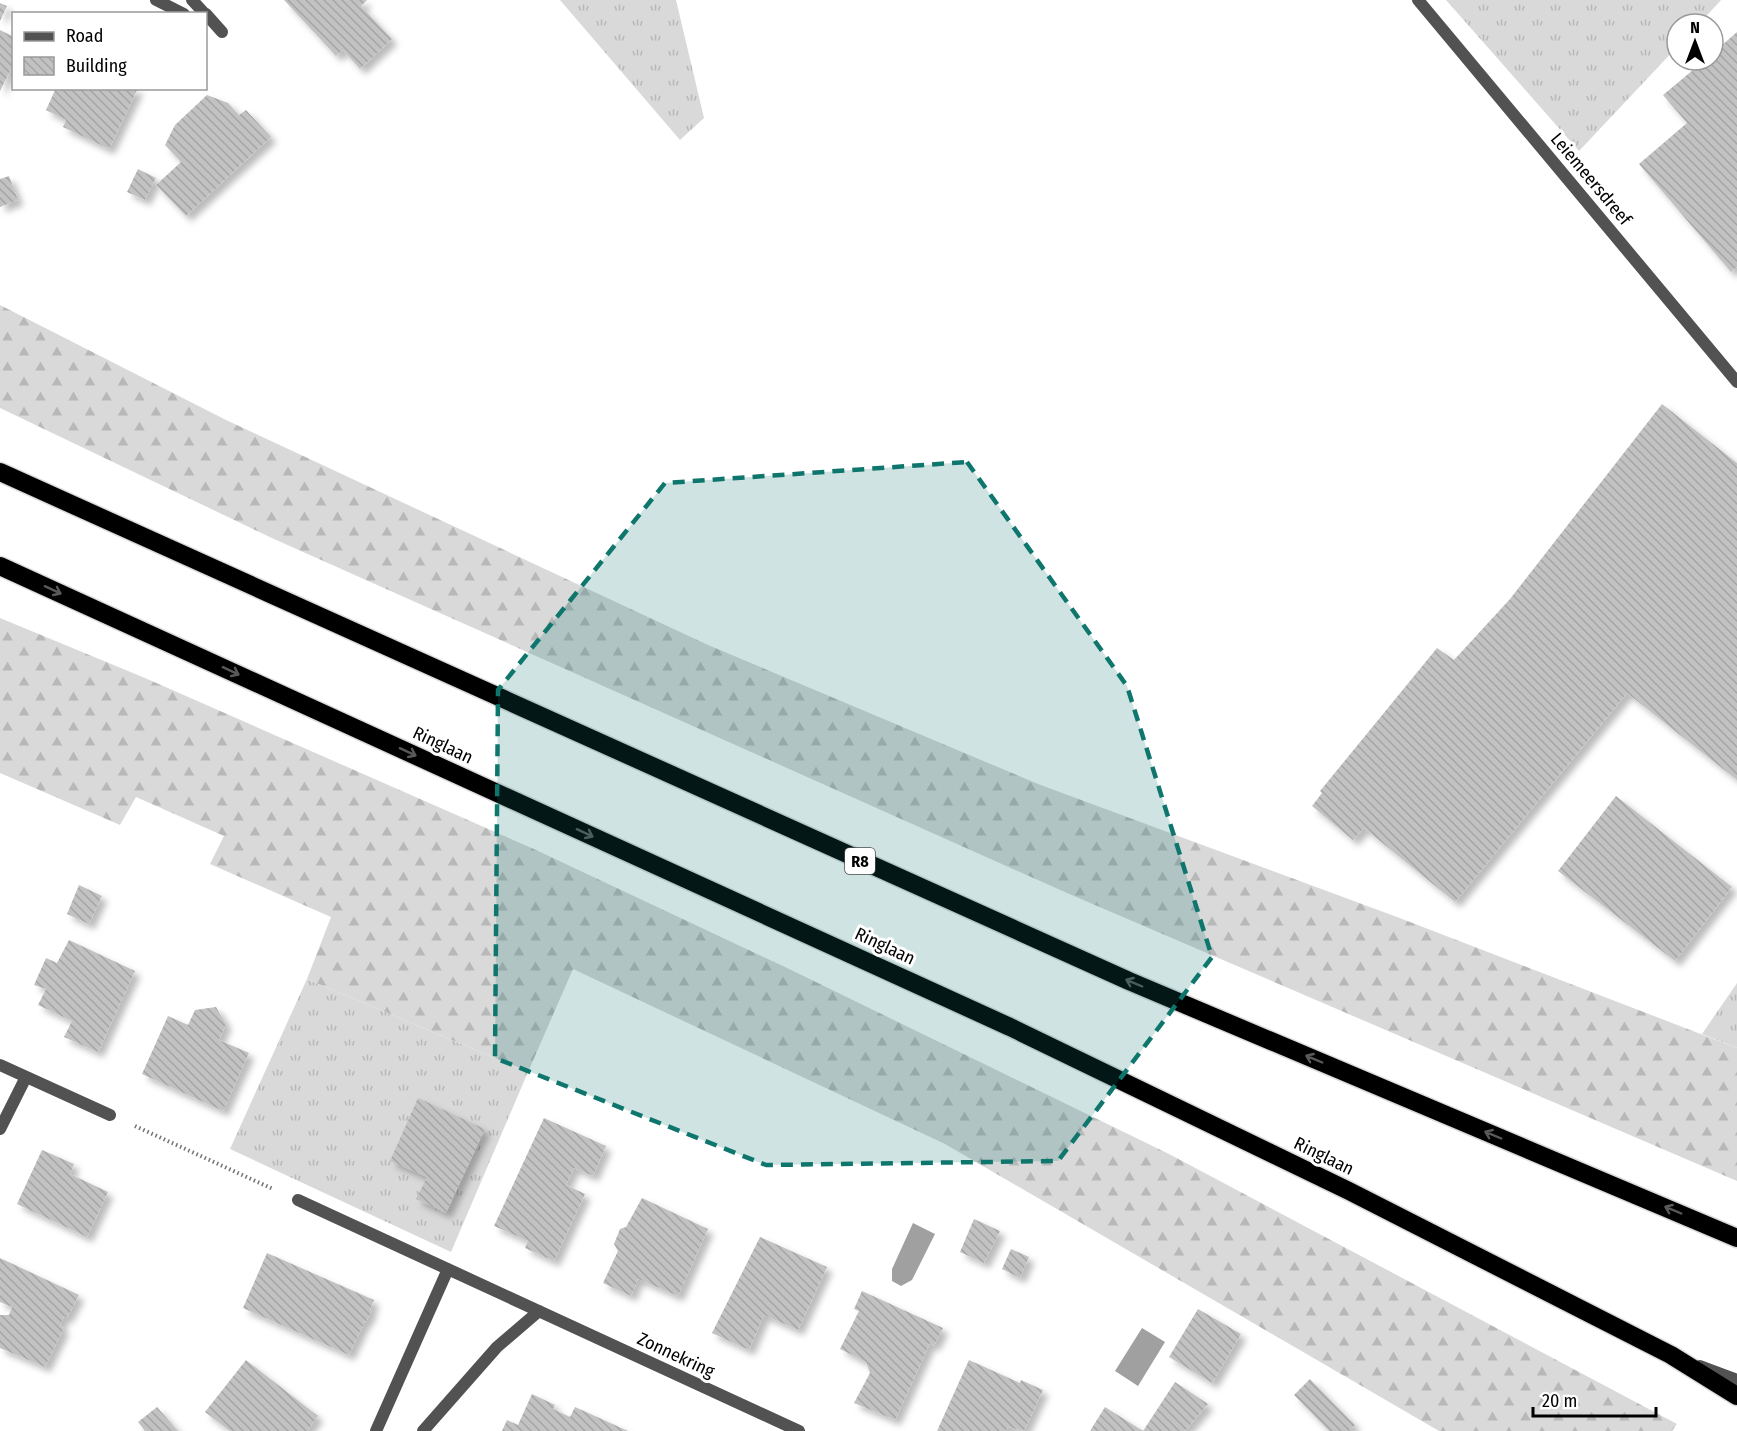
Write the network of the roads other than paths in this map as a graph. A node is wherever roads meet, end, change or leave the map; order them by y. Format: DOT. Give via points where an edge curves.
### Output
graph roads {
  1 [pos="156,0"];
  2 [pos="192,0"];
  3 [pos="1418,0"];
  4 [pos="180,12"];
  5 [pos="203,12"];
  6 [pos="207,16"];
  7 [pos="207,24"];
  8 [pos="1737,382"];
  9 [pos="0,472"];
  10 [pos="0,566"];
  11 [pos="0,1065"];
  12 [pos="26,1077"];
  13 [pos="110,1115"];
  14 [pos="0,1129"];
  15 [pos="298,1200"];
  16 [pos="1734,1237"];
  17 [pos="448,1269"];
  18 [pos="538,1311"];
  19 [pos="1671,1355"];
  20 [pos="1737,1380"];
  21 [pos="1737,1396"];
  22 [pos="376,1431"];
  23 [pos="423,1431"];
  24 [pos="799,1431"];
  1 -- 4 [label="street"];
  2 -- 5 [label="street"];
  3 -- 8 [label="street, Leiemeersdreef"];
  6 -- 7 [label="street" via="222,32"];
  16 -- 9 [label="highway, R8, one-way" via="1129,981"];
  10 -- 19 [label="highway, Ringlaan, one-way" via="1010,1027 1349,1191"];
  11 -- 12 [label="street"];
  12 -- 13 [label="street"];
  12 -- 14 [label="street"];
  15 -- 17 [label="street, Zonnekring"];
  17 -- 18 [label="street, Zonnekring"];
  17 -- 22 [label="street"];
  18 -- 23 [label="street" via="497,1347"];
  18 -- 24 [label="street, Zonnekring"];
  19 -- 20 [label="street"];
  19 -- 21 [label="highway, Ringlaan"];
}
